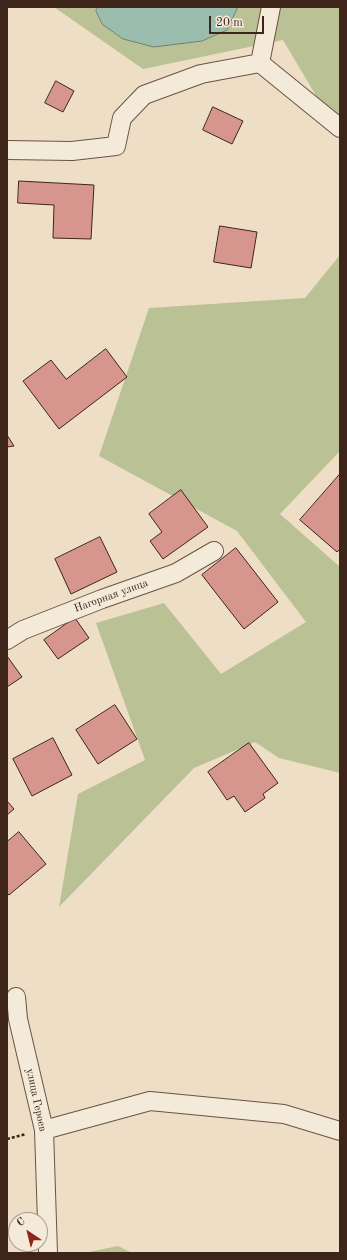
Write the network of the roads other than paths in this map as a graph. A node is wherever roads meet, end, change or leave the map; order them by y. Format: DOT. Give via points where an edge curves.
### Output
graph roads {
  1 [pos="271,7"];
  2 [pos="260,63"];
  3 [pos="340,128"];
  4 [pos="7,150"];
  5 [pos="214,551"];
  6 [pos="7,640"];
  7 [pos="16,997"];
  8 [pos="44,1130"];
  9 [pos="340,1131"];
  10 [pos="48,1253"];
  1 -- 2 [label="street"];
  2 -- 3 [label="street"];
  2 -- 4 [label="street" via="201,74 144,95 122,118 116,146 72,151"];
  5 -- 6 [label="street, Нагорная улица" via="176,573 23,630"];
  7 -- 8 [label="street, улица Героев" via="18,1019"];
  8 -- 9 [label="street" via="150,1101 284,1114"];
  8 -- 10 [label="street, улица Героев"];
}
